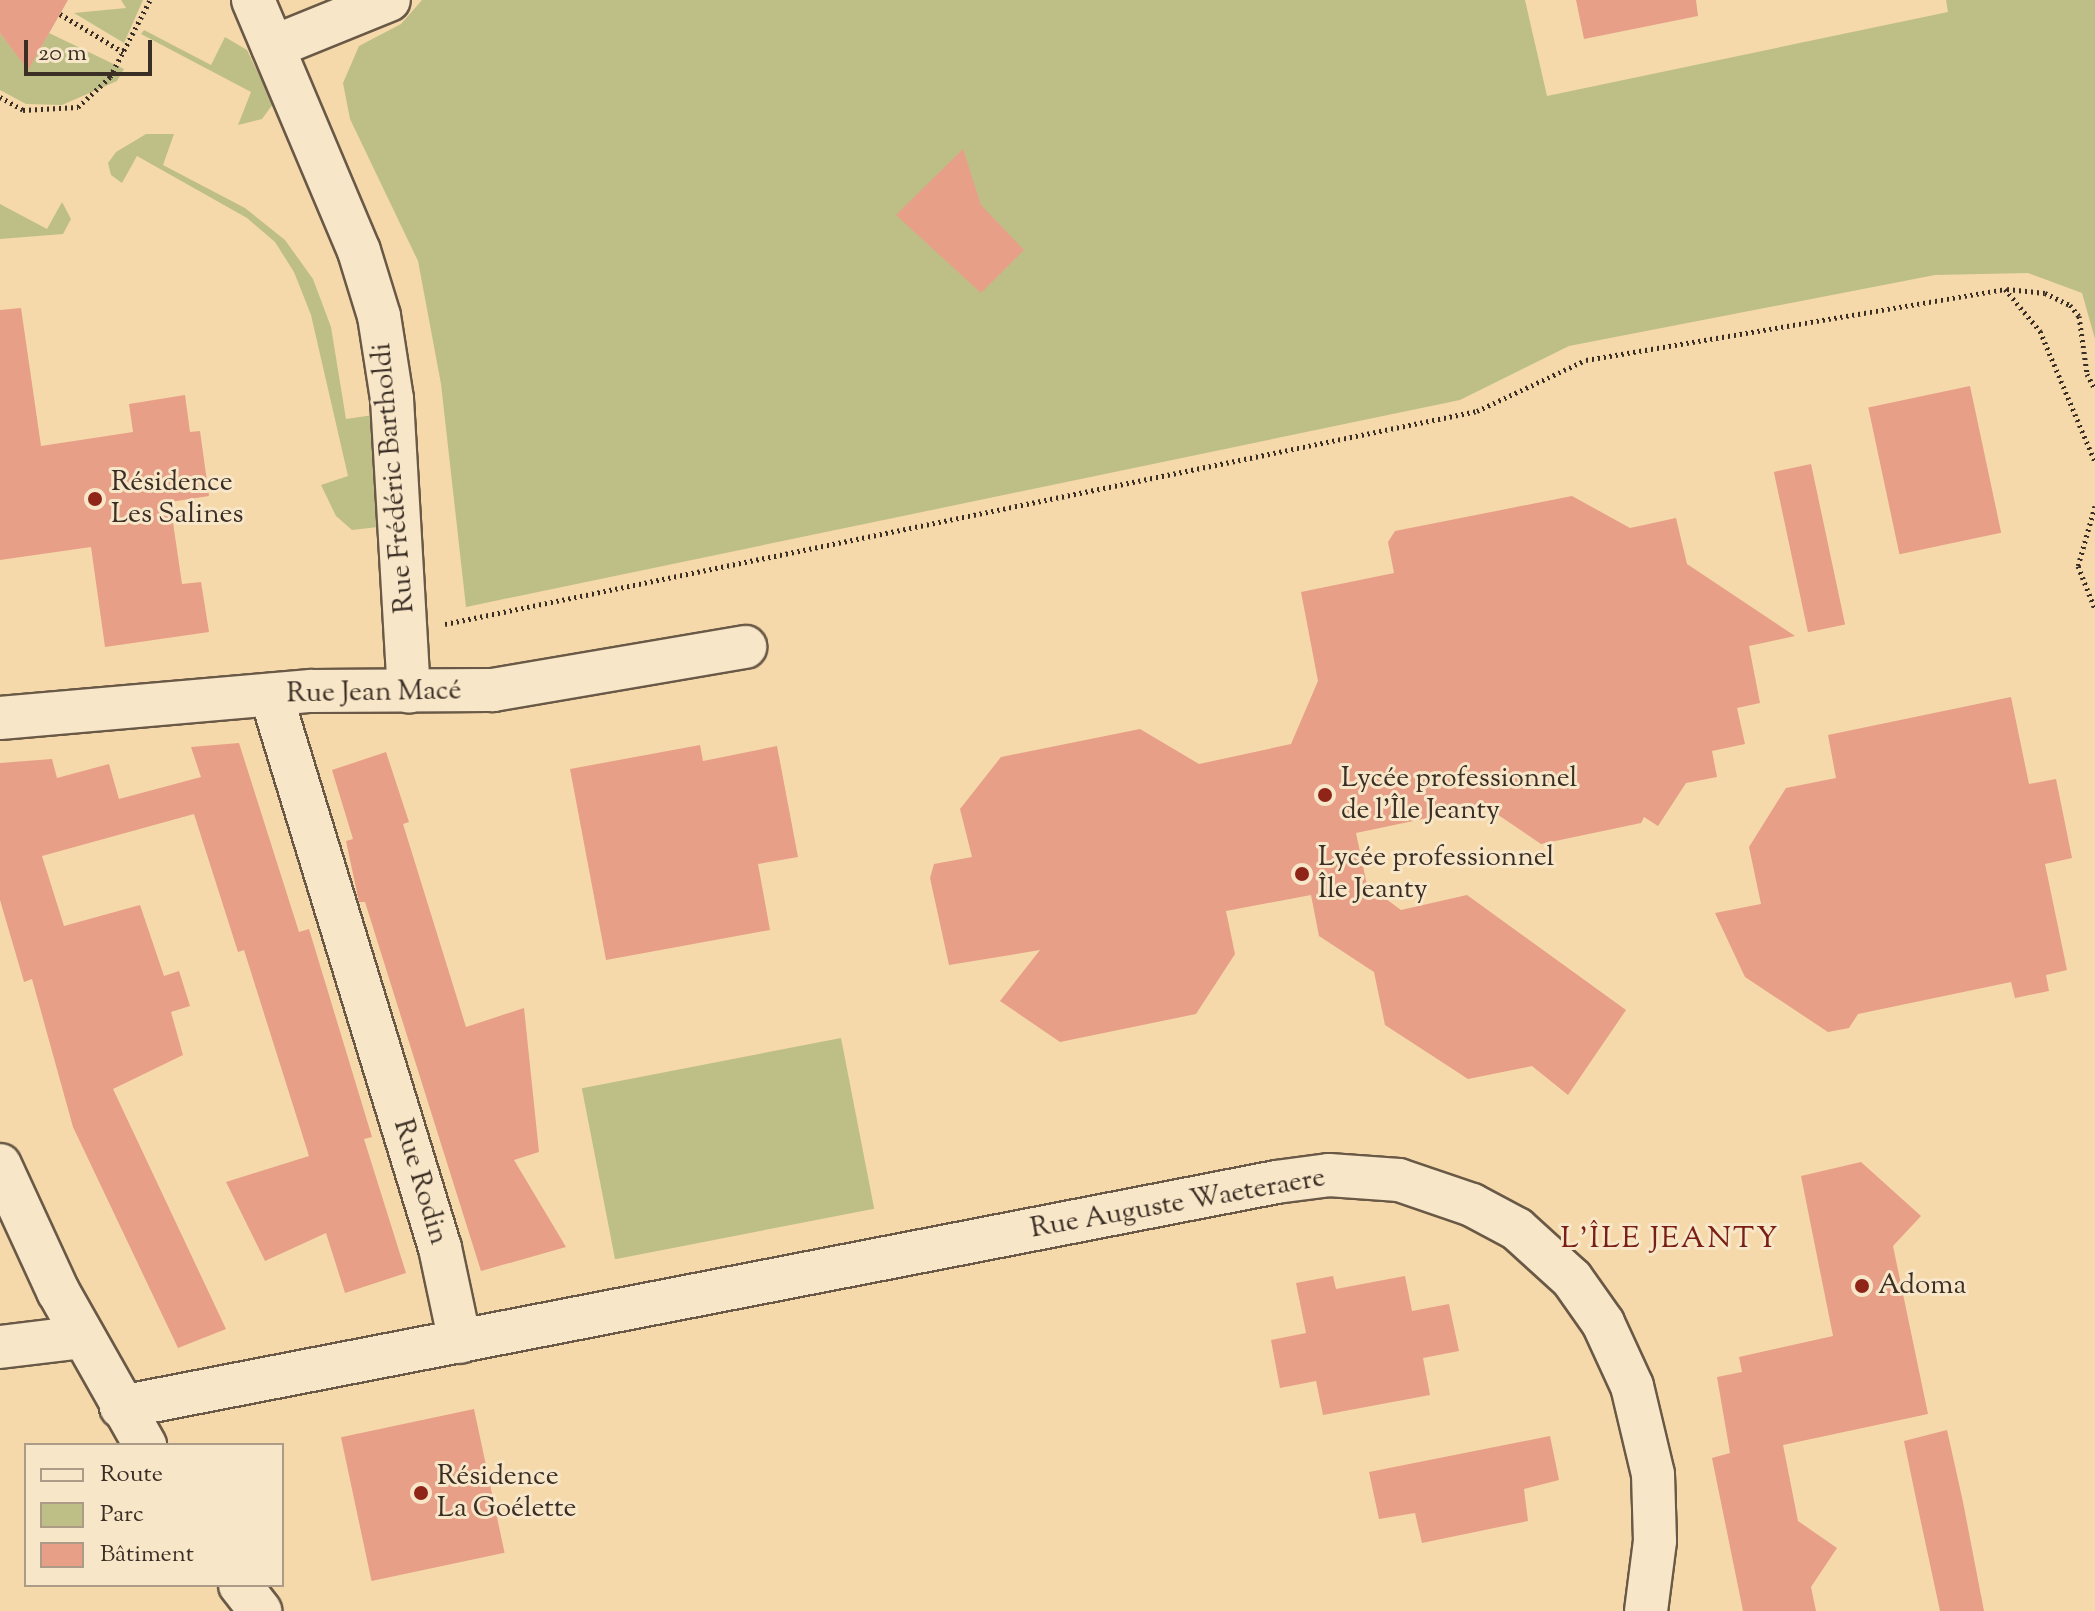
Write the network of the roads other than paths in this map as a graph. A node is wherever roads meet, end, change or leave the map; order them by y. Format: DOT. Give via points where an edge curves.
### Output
graph roads {
  1 [pos="253,0"];
  2 [pos="389,0"];
  3 [pos="273,47"];
  4 [pos="745,647"];
  5 [pos="409,692"];
  6 [pos="271,695"];
  7 [pos="0,718"];
  8 [pos="0,1165"];
  9 [pos="83,1337"];
  10 [pos="460,1342"];
  11 [pos="0,1347"];
  12 [pos="121,1407"];
  13 [pos="144,1443"];
  14 [pos="242,1587"];
  15 [pos="260,1611"];
  16 [pos="1646,1611"];
  1 -- 3 [label="street, Rue Frédéric Bartholdi"];
  2 -- 3 [label="street"];
  3 -- 5 [label="street, Rue Frédéric Bartholdi" via="359,251 382,332 394,414"];
  4 -- 5 [label="street, Rue Jean Macé" via="519,687"];
  5 -- 6 [label="street, Rue Jean Macé"];
  6 -- 7 [label="street, Rue Jean Macé"];
  6 -- 10 [label="street, Rue Rodin" via="440,1248"];
  8 -- 9 [label="street"];
  9 -- 11 [label="street"];
  9 -- 12 [label="street"];
  10 -- 12 [label="street"];
  10 -- 16 [label="street, Rue Auguste Waeteraere" via="1276,1182 1329,1175 1399,1180 1472,1205 1517,1229 1564,1270 1603,1323 1632,1386 1653,1474 1655,1555"];
  12 -- 13 [label="street"];
  14 -- 15 [label="street"];
}
